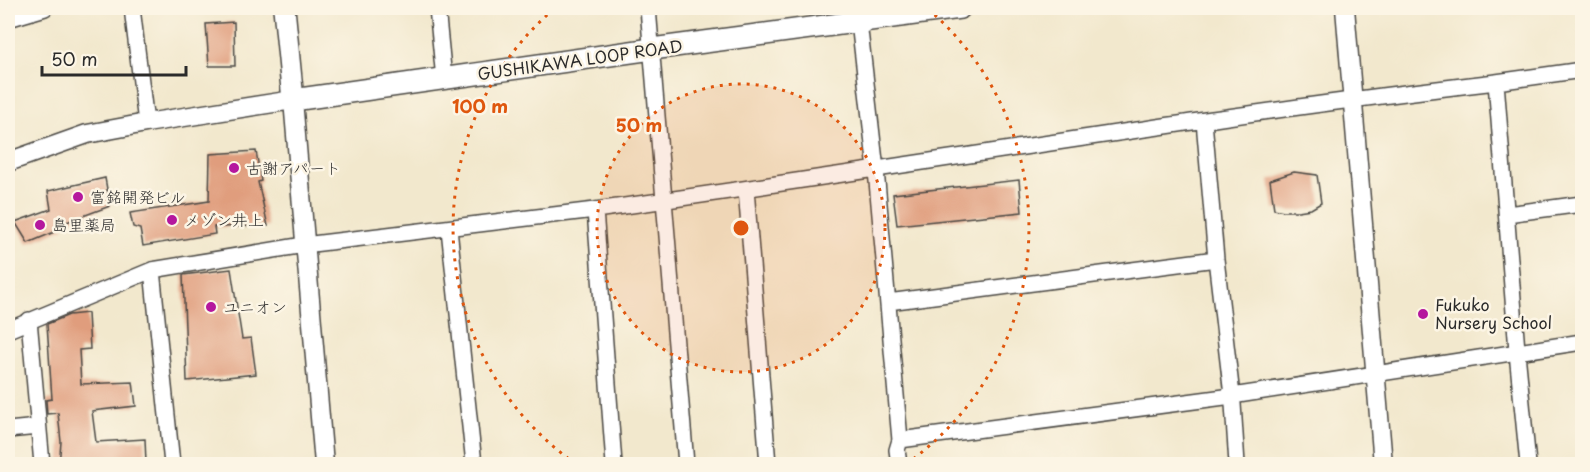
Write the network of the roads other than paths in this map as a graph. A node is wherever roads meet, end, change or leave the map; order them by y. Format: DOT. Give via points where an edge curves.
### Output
graph roads {
  1 [pos="45,8"];
  2 [pos="132,8"];
  3 [pos="284,8"];
  4 [pos="437,8"];
  5 [pos="648,8"];
  6 [pos="960,8"];
  7 [pos="1346,8"];
  8 [pos="8,18"];
  9 [pos="860,22"];
  10 [pos="652,49"];
  11 [pos="1582,70"];
  12 [pos="444,79"];
  13 [pos="1496,82"];
  14 [pos="1352,99"];
  15 [pos="293,100"];
  16 [pos="1204,121"];
  17 [pos="146,123"];
  18 [pos="8,162"];
  19 [pos="876,170"];
  20 [pos="746,189"];
  21 [pos="665,200"];
  22 [pos="1582,204"];
  23 [pos="595,210"];
  24 [pos="1507,214"];
  25 [pos="449,229"];
  26 [pos="304,245"];
  27 [pos="1216,259"];
  28 [pos="152,270"];
  29 [pos="888,302"];
  30 [pos="28,320"];
  31 [pos="8,330"];
  32 [pos="1582,342"];
  33 [pos="1517,352"];
  34 [pos="1374,374"];
  35 [pos="1232,396"];
  36 [pos="38,427"];
  37 [pos="8,430"];
  38 [pos="900,440"];
  39 [pos="42,465"];
  40 [pos="172,465"];
  41 [pos="324,465"];
  42 [pos="474,465"];
  43 [pos="614,465"];
  44 [pos="686,465"];
  45 [pos="768,465"];
  46 [pos="899,465"];
  47 [pos="1237,465"];
  48 [pos="1383,465"];
  49 [pos="1528,465"];
  1 -- 8 [label="street"];
  2 -- 17 [label="street"];
  3 -- 15 [label="main road"];
  4 -- 12 [label="street"];
  5 -- 10 [label="street"];
  6 -- 9 [label="main road, GUSHIKAWA LOOP ROAD"];
  7 -- 14 [label="street"];
  9 -- 10 [label="main road, GUSHIKAWA LOOP ROAD"];
  9 -- 19 [label="street"];
  10 -- 12 [label="main road, GUSHIKAWA LOOP ROAD"];
  10 -- 21 [label="street"];
  11 -- 13 [label="street"];
  12 -- 15 [label="main road, GUSHIKAWA LOOP ROAD"];
  13 -- 14 [label="street"];
  13 -- 24 [label="street"];
  14 -- 16 [label="street"];
  14 -- 34 [label="street"];
  15 -- 17 [label="street"];
  15 -- 26 [label="street"];
  16 -- 19 [label="street"];
  16 -- 27 [label="street"];
  17 -- 18 [label="street" via="87,134"];
  19 -- 20 [label="street"];
  19 -- 29 [label="street"];
  20 -- 21 [label="street"];
  20 -- 45 [label="street"];
  21 -- 23 [label="street"];
  21 -- 44 [label="street"];
  22 -- 24 [label="street"];
  23 -- 25 [label="street"];
  23 -- 43 [label="street"];
  24 -- 33 [label="street"];
  25 -- 26 [label="street"];
  25 -- 42 [label="street"];
  26 -- 28 [label="street"];
  26 -- 41 [label="street"];
  27 -- 29 [label="street"];
  27 -- 35 [label="street"];
  28 -- 30 [label="street"];
  28 -- 40 [label="street"];
  29 -- 38 [label="street"];
  30 -- 31 [label="street"];
  30 -- 36 [label="street"];
  32 -- 33 [label="street"];
  33 -- 34 [label="street"];
  33 -- 49 [label="street"];
  34 -- 35 [label="street"];
  34 -- 48 [label="street"];
  35 -- 38 [label="street"];
  35 -- 47 [label="street"];
  36 -- 37 [label="street"];
  36 -- 39 [label="street"];
  38 -- 46 [label="street"];
}
